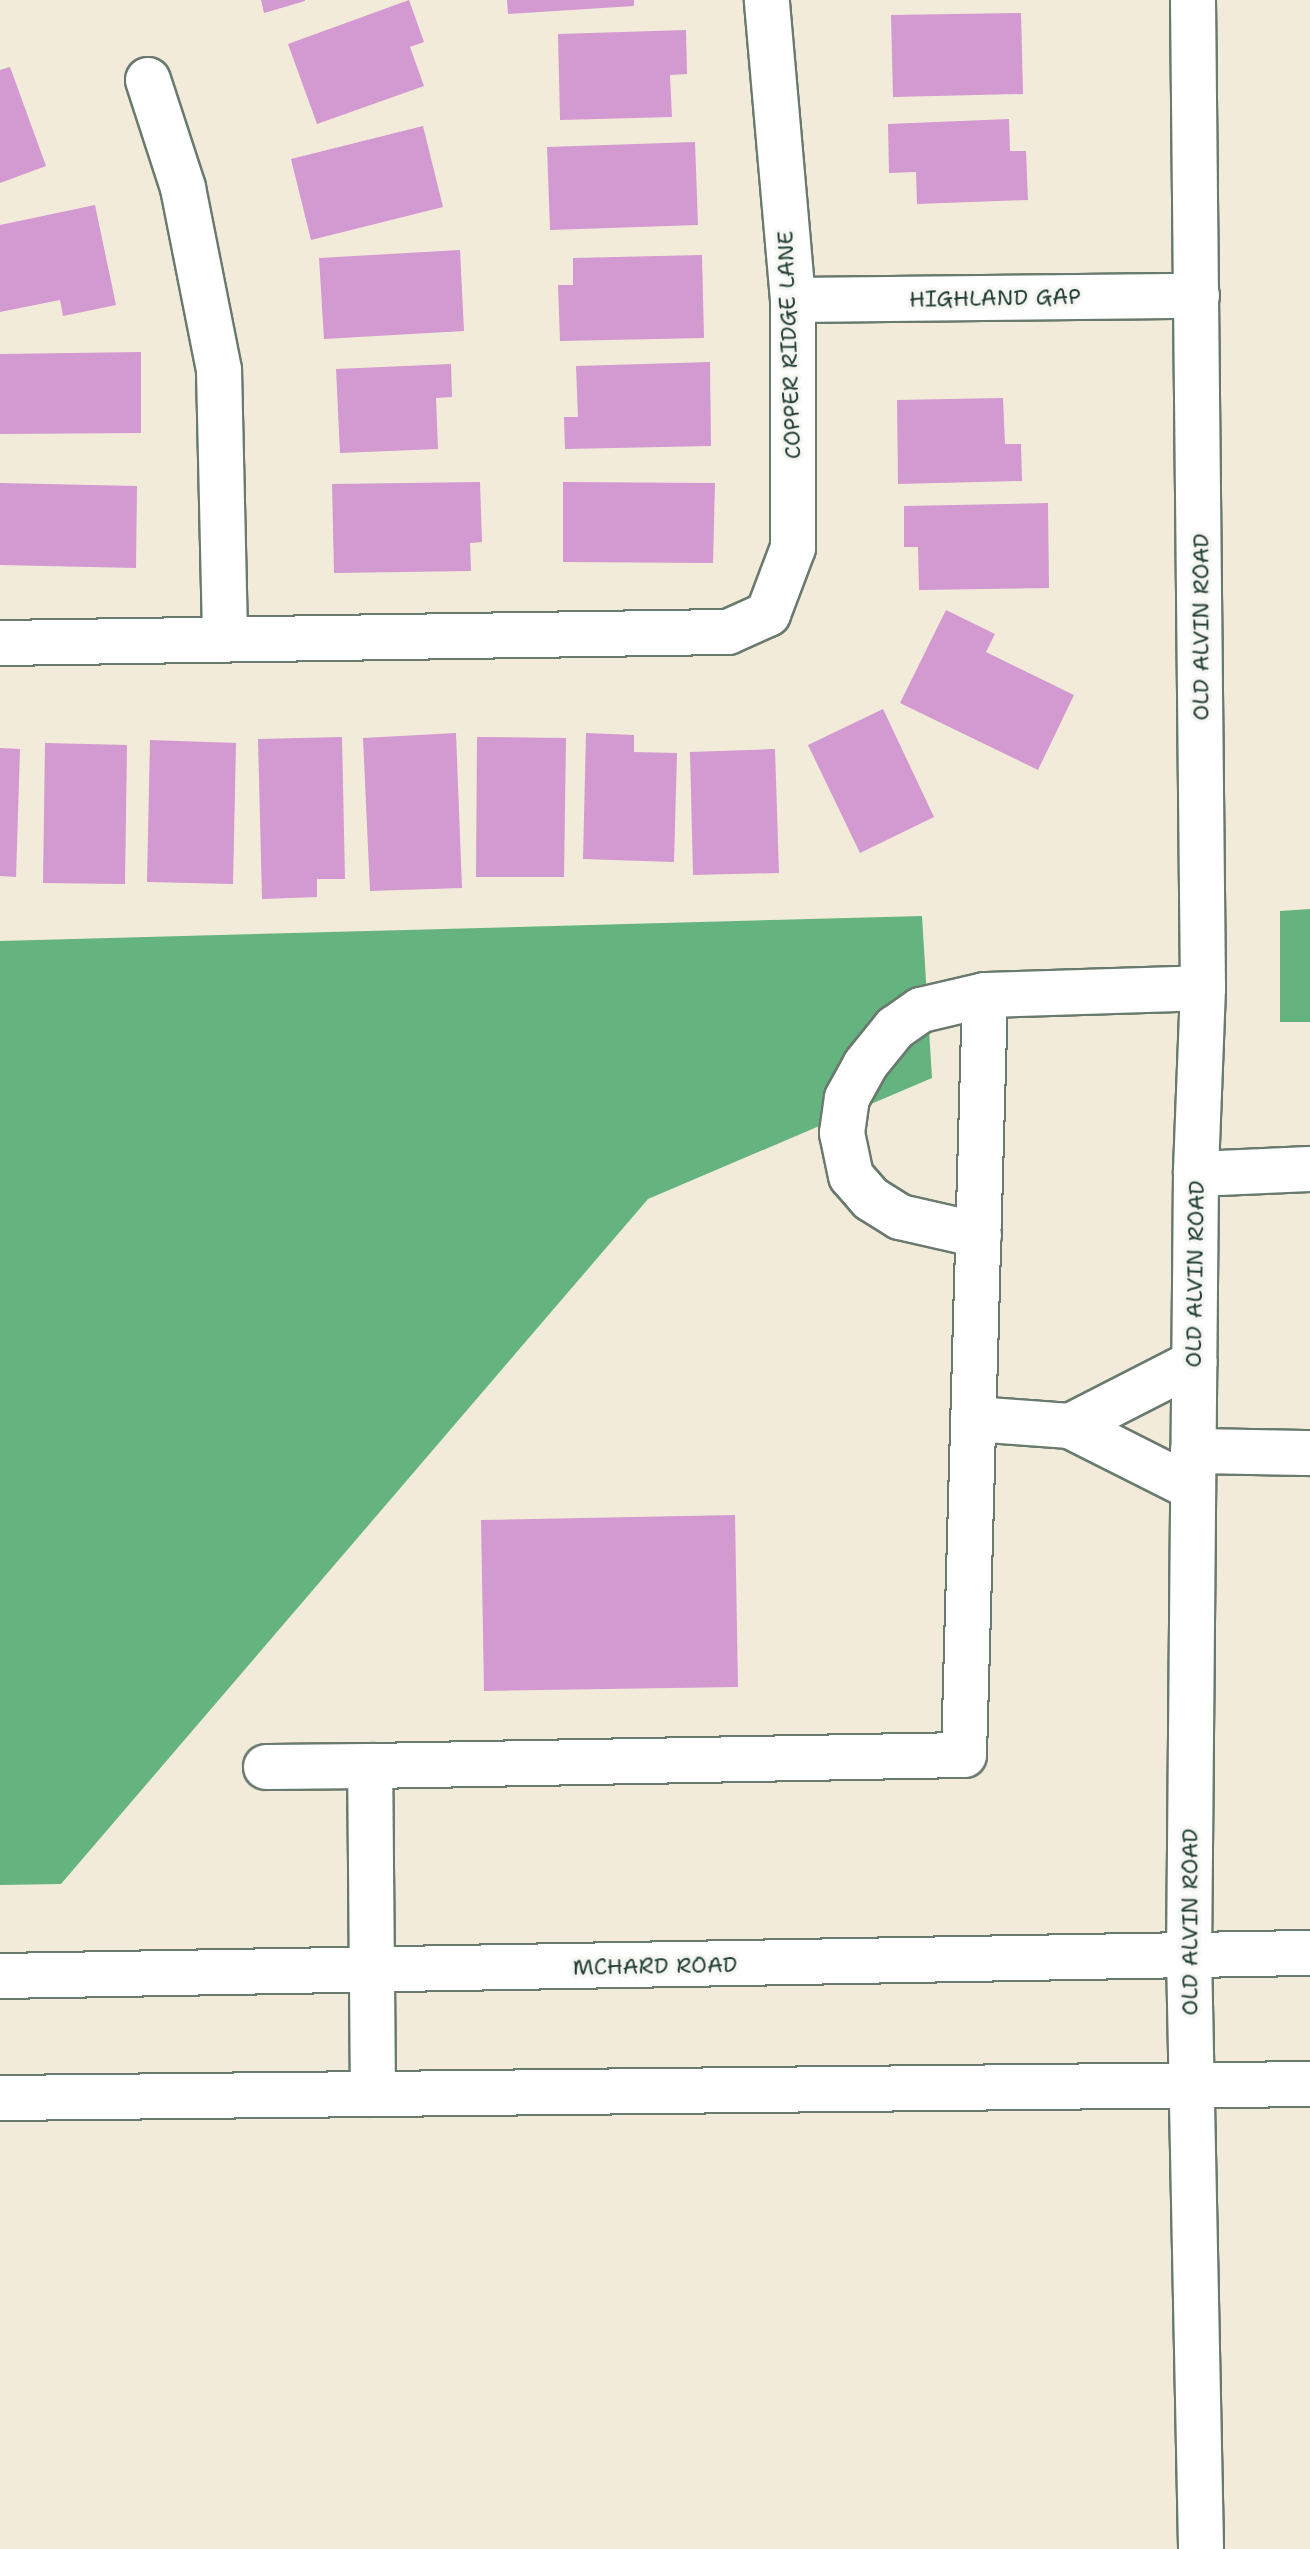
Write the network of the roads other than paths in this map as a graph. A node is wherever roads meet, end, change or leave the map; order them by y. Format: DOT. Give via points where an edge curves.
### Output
graph roads {
  1 [pos="767,0"];
  2 [pos="1193,0"];
  3 [pos="148,80"];
  4 [pos="1197,296"];
  5 [pos="793,300"];
  6 [pos="225,639"];
  7 [pos="0,643"];
  8 [pos="1203,988"];
  9 [pos="985,995"];
  10 [pos="1310,1169"];
  11 [pos="1196,1174"];
  12 [pos="979,1235"];
  13 [pos="1195,1362"];
  14 [pos="974,1419"];
  15 [pos="1070,1426"];
  16 [pos="1310,1453"];
  17 [pos="1193,1470"];
  18 [pos="370,1766"];
  19 [pos="266,1767"];
  20 [pos="1310,1953"];
  21 [pos="1189,1954"];
  22 [pos="370,1973"];
  23 [pos="0,1976"];
  24 [pos="1191,2084"];
  25 [pos="1310,2084"];
  26 [pos="373,2094"];
  27 [pos="0,2098"];
  28 [pos="1201,2549"];
  1 -- 5 [label="street, COPPER RIDGE LANE"];
  2 -- 4 [label="street, OLD ALVIN ROAD"];
  3 -- 6 [label="street" via="187,203 219,370"];
  4 -- 5 [label="street, HIGHLAND GAP"];
  4 -- 8 [label="street, OLD ALVIN ROAD"];
  5 -- 6 [label="street, COPPER RIDGE LANE" via="793,548 768,614 728,632"];
  6 -- 7 [label="street"];
  8 -- 9 [label="street"];
  8 -- 11 [label="street, OLD ALVIN ROAD"];
  9 -- 12 [label="street"];
  9 -- 12 [label="street" via="921,1010 895,1028 847,1098 842,1133 851,1176 871,1199 900,1217"];
  10 -- 11 [label="street"];
  11 -- 13 [label="street, OLD ALVIN ROAD"];
  12 -- 14 [label="street"];
  13 -- 15 [label="street"];
  13 -- 17 [label="street, OLD ALVIN ROAD"];
  14 -- 15 [label="street"];
  14 -- 18 [label="street" via="964,1755"];
  15 -- 17 [label="street"];
  16 -- 17 [label="street"];
  17 -- 21 [label="street, OLD ALVIN ROAD"];
  18 -- 19 [label="street"];
  18 -- 22 [label="street"];
  20 -- 21 [label="street, MCHARD ROAD"];
  21 -- 22 [label="street, MCHARD ROAD"];
  21 -- 24 [label="street, OLD ALVIN ROAD"];
  22 -- 23 [label="street, MCHARD ROAD"];
  22 -- 26 [label="street"];
  24 -- 25 [label="street"];
  24 -- 26 [label="street"];
  24 -- 28 [label="street, OLD ALVIN ROAD"];
  26 -- 27 [label="street"];
}
